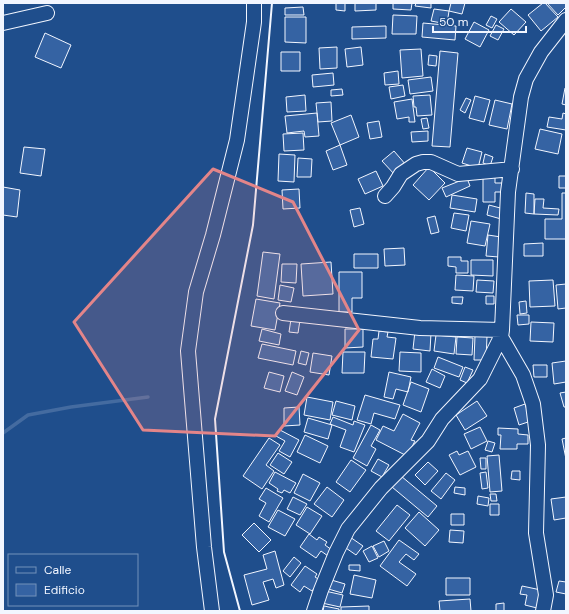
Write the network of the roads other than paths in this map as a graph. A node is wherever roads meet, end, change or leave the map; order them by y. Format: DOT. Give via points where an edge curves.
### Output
graph roads {
  1 [pos="254,3"];
  2 [pos="47,13"];
  3 [pos="566,20"];
  4 [pos="3,23"];
  5 [pos="512,169"];
  6 [pos="385,196"];
  7 [pos="283,313"];
  8 [pos="501,333"];
  9 [pos="212,611"];
  10 [pos="314,611"];
  11 [pos="543,611"];
  1 -- 9 [label="street" via="254,22 237,140 196,292 188,351 204,547"];
  2 -- 4 [label="street"];
  3 -- 5 [label="street" via="541,52 526,79 521,97"];
  5 -- 6 [label="street" via="458,174 431,162 423,162 401,174"];
  5 -- 8 [label="street" via="508,192"];
  7 -- 8 [label="street" via="420,328"];
  8 -- 10 [label="street" via="480,379 442,419 428,441 381,488 348,529"];
  8 -- 11 [label="street" via="533,404 538,445 536,533 546,594"];
}
